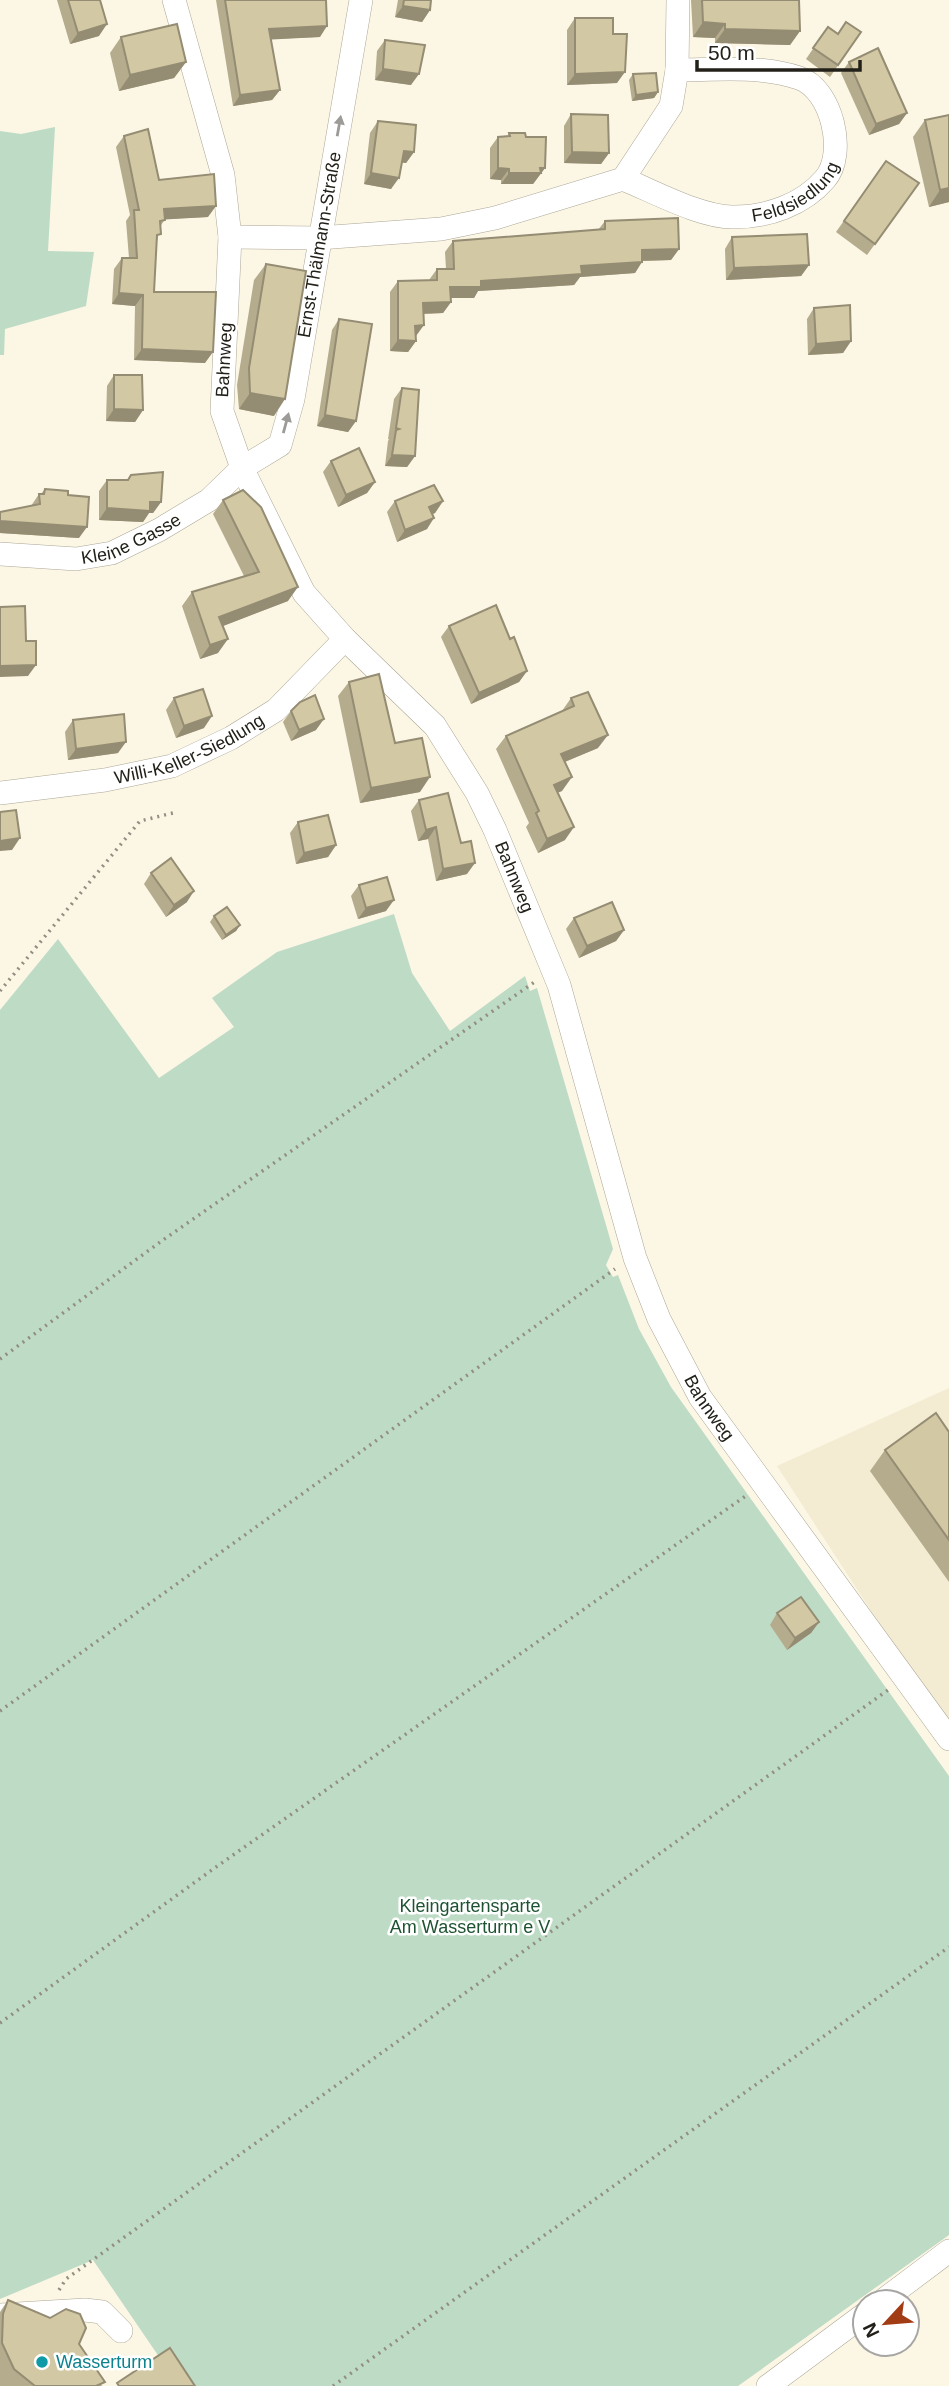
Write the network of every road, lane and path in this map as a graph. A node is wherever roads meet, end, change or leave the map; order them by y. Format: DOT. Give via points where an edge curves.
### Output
graph roads {
  1 [pos="174,0"];
  2 [pos="361,0"];
  3 [pos="678,0"];
  4 [pos="677,70"];
  5 [pos="623,179"];
  6 [pos="230,237"];
  7 [pos="318,238"];
  8 [pos="242,468"];
  9 [pos="0,554"];
  10 [pos="345,639"];
  11 [pos="0,793"];
  12 [pos="177,812"];
  13 [pos="554,972"];
  14 [pos="0,991"];
  15 [pos="635,1258"];
  16 [pos="0,1359"];
  17 [pos="764,1484"];
  18 [pos="905,1680"];
  19 [pos="0,1711"];
  20 [pos="949,1739"];
  21 [pos="949,1947"];
  22 [pos="0,2023"];
  23 [pos="949,2252"];
  24 [pos="66,2280"];
  25 [pos="900,2288"];
  26 [pos="0,2315"];
  27 [pos="851,2324"];
  28 [pos="121,2331"];
  29 [pos="333,2386"];
  30 [pos="768,2386"];
  1 -- 6 [label="street, Bahnweg" via="223,174"];
  7 -- 2 [label="street, Ernst-Thälmann-Straße, one-way"];
  3 -- 4 [label="street"];
  4 -- 5 [label="street" via="671,106"];
  4 -- 5 [label="street, Feldsiedlung" via="756,71 801,78 827,103 833,123 835,140 827,177 813,191 777,211 733,218"];
  5 -- 7 [label="street" via="469,225"];
  6 -- 7 [label="street"];
  6 -- 8 [label="street, Bahnweg" via="222,411"];
  8 -- 7 [label="street, Ernst-Thälmann-Straße, one-way" via="280,445 293,399"];
  8 -- 9 [label="street, Kleine Gasse" via="209,500 112,553 76,559"];
  8 -- 10 [label="street, Bahnweg" via="304,593"];
  10 -- 11 [label="street, Willi-Keller-Siedlung" via="276,710 172,766"];
  10 -- 13 [label="street, Bahnweg" via="416,705 455,757 499,838"];
  12 -- 14 [label="path" via="140,821"];
  13 -- 15 [label="street, Bahnweg"];
  13 -- 16 [label="path" via="528,984"];
  15 -- 17 [label="street, Bahnweg" via="659,1318 700,1397"];
  15 -- 19 [label="path"];
  17 -- 18 [label="street, Bahnweg"];
  17 -- 22 [label="path"];
  18 -- 20 [label="street, Bahnweg"];
  18 -- 24 [label="path"];
  21 -- 29 [label="path"];
  23 -- 25 [label="street"];
  26 -- 28 [label="street" via="102,2312"];
  27 -- 30 [label="street"];
}
